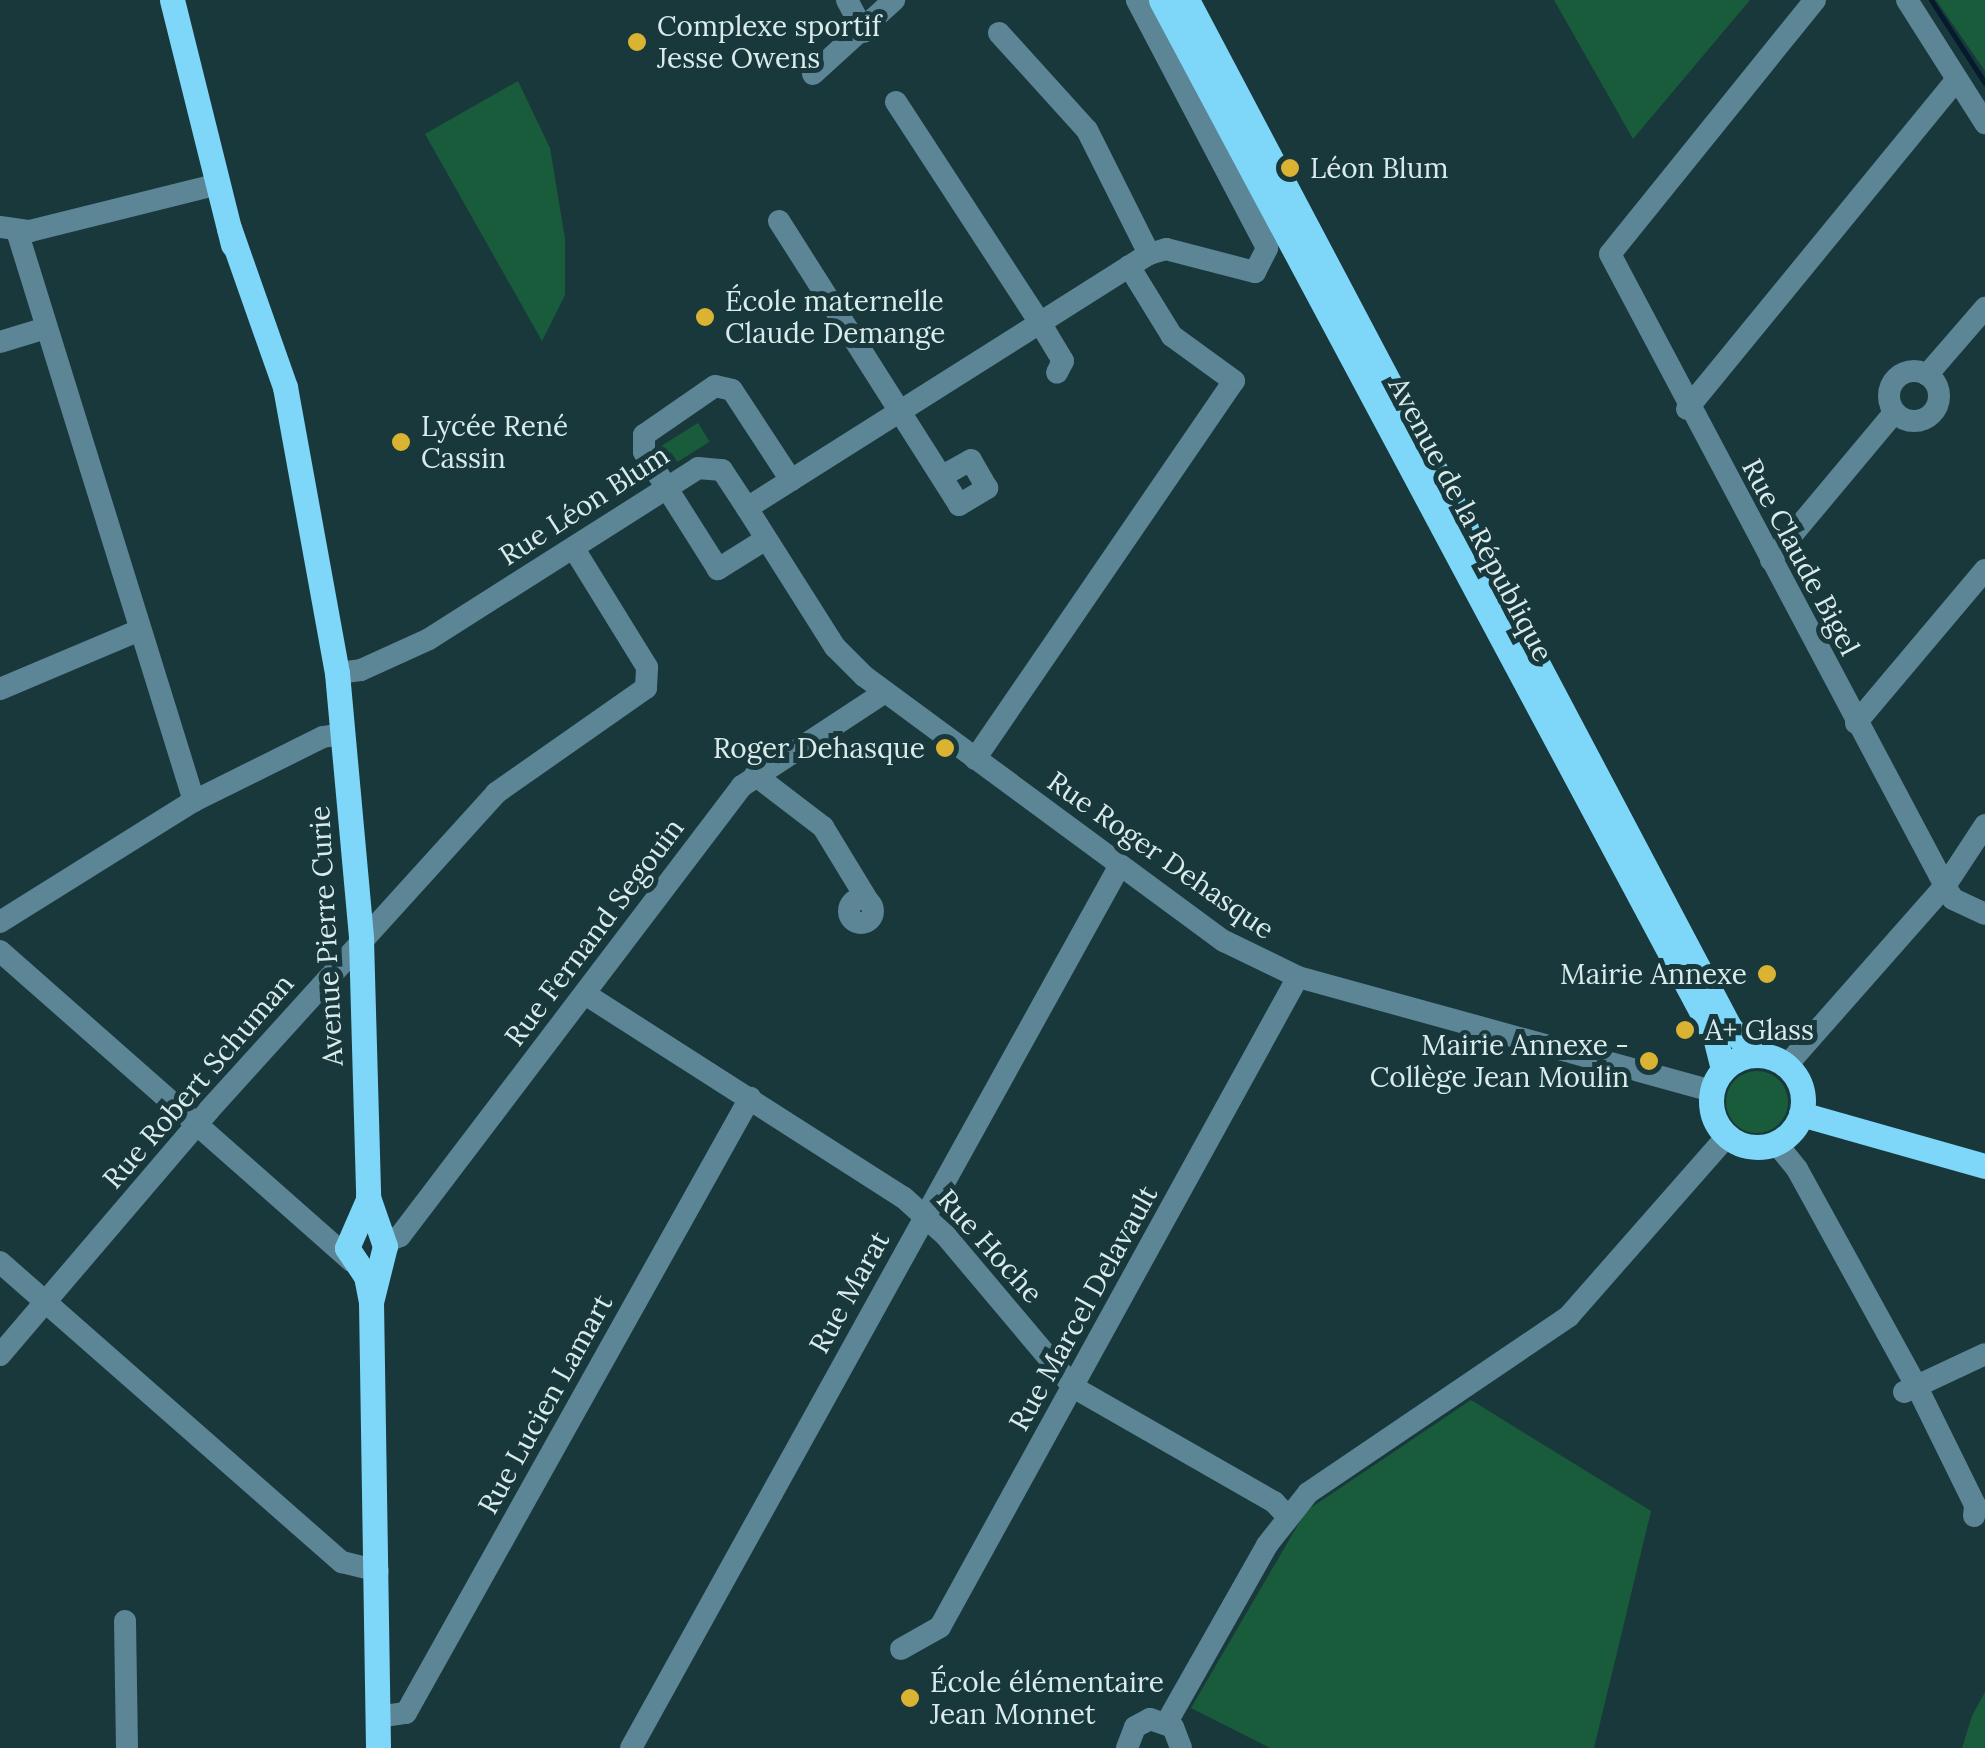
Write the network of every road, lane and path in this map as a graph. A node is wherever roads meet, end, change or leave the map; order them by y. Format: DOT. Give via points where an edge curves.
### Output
graph roads {
  1 [pos="172,0"];
  2 [pos="847,0"];
  3 [pos="894,0"];
  4 [pos="1138,0"];
  5 [pos="1161,0"];
  6 [pos="1187,0"];
  7 [pos="1816,0"];
  8 [pos="1907,0"];
  9 [pos="864,32"];
  10 [pos="999,32"];
  11 [pos="813,74"];
  12 [pos="1957,79"];
  13 [pos="896,102"];
  14 [pos="1985,123"];
  15 [pos="218,184"];
  16 [pos="779,221"];
  17 [pos="8,229"];
  18 [pos="1139,260"];
  19 [pos="1985,308"];
  20 [pos="1041,324"];
  21 [pos="46,328"];
  22 [pos="0,342"];
  23 [pos="1057,373"];
  24 [pos="1927,374"];
  25 [pos="1687,409"];
  26 [pos="902,412"];
  27 [pos="1894,413"];
  28 [pos="942,476"];
  29 [pos="792,480"];
  30 [pos="667,487"];
  31 [pos="746,508"];
  32 [pos="766,538"];
  33 [pos="574,549"];
  34 [pos="1770,560"];
  35 [pos="1985,570"];
  36 [pos="140,630"];
  37 [pos="337,673"];
  38 [pos="0,689"];
  39 [pos="885,692"];
  40 [pos="1856,724"];
  41 [pos="343,734"];
  42 [pos="975,759"];
  43 [pos="754,774"];
  44 [pos="194,802"];
  45 [pos="1985,825"];
  46 [pos="1120,865"];
  47 [pos="1945,886"];
  48 [pos="868,901"];
  49 [pos="1985,914"];
  50 [pos="0,922"];
  51 [pos="361,939"];
  52 [pos="0,952"];
  53 [pos="1298,978"];
  54 [pos="585,994"];
  55 [pos="1755,1054"];
  56 [pos="1786,1065"];
  57 [pos="1718,1080"];
  58 [pos="750,1098"];
  59 [pos="1801,1114"];
  60 [pos="198,1127"];
  61 [pos="1727,1136"];
  62 [pos="1776,1143"];
  63 [pos="1985,1166"];
  64 [pos="926,1215"];
  65 [pos="361,1247"];
  66 [pos="0,1262"];
  67 [pos="47,1302"];
  68 [pos="1985,1354"];
  69 [pos="0,1355"];
  70 [pos="1073,1386"];
  71 [pos="1910,1390"];
  72 [pos="1287,1516"];
  73 [pos="1980,1526"];
  74 [pos="378,1571"];
  75 [pos="126,1622"];
  76 [pos="901,1649"];
  77 [pos="378,1717"];
  78 [pos="1167,1722"];
  79 [pos="127,1748"];
  80 [pos="378,1748"];
  81 [pos="631,1748"];
  82 [pos="1127,1748"];
  83 [pos="1181,1748"];
  1 -- 15 [label="main road, Avenue Pierre Curie"];
  2 -- 9 [label="street"];
  3 -- 9 [label="street"];
  4 -- 18 [label="street" via="1267,248 1266,262 1255,272 1166,249"];
  5 -- 57 [label="main road, Avenue de la République" via="1715,1037"];
  6 -- 55 [label="main road, Avenue de la République" via="1730,1028"];
  7 -- 25 [label="street, Rue Claude Bigel" via="1610,254"];
  8 -- 12 [label="street"];
  9 -- 11 [label="street"];
  10 -- 18 [label="street" via="1087,130"];
  12 -- 14 [label="street"];
  12 -- 25 [label="street"];
  13 -- 20 [label="street"];
  15 -- 17 [label="street"];
  15 -- 37 [label="main road, Avenue Pierre Curie" via="324,598"];
  16 -- 26 [label="street"];
  17 -- 21 [label="street"];
  18 -- 20 [label="street"];
  18 -- 42 [label="street" via="1172,336 1234,381"];
  19 -- 24 [label="street"];
  20 -- 23 [label="street" via="1063,360"];
  20 -- 26 [label="street"];
  21 -- 22 [label="street"];
  21 -- 36 [label="street"];
  24 -- 27 [label="street" via="1897,377 1889,390"];
  24 -- 27 [label="street" via="1939,396 1933,412 1910,421"];
  25 -- 34 [label="street, Rue Claude Bigel"];
  26 -- 28 [label="street"];
  26 -- 29 [label="street"];
  27 -- 34 [label="street"];
  29 -- 30 [label="street" via="732,390 715,386 644,434 644,452"];
  29 -- 31 [label="street"];
  30 -- 31 [label="street, Rue Léon Blum" via="714,466"];
  30 -- 32 [label="street" via="718,569"];
  30 -- 33 [label="street, Rue Léon Blum"];
  31 -- 32 [label="street, Rue Roger Dehasque"];
  32 -- 39 [label="street, Rue Roger Dehasque" via="835,646"];
  33 -- 37 [label="street, Rue Léon Blum" via="429,640 361,670"];
  33 -- 51 [label="street, Rue Robert Schuman" via="647,666 646,688 496,793"];
  34 -- 40 [label="street, Rue Claude Bigel"];
  35 -- 40 [label="street"];
  36 -- 38 [label="street"];
  36 -- 44 [label="street"];
  37 -- 41 [label="main road, Avenue Pierre Curie"];
  39 -- 42 [label="street, Rue Roger Dehasque"];
  39 -- 43 [label="street, Rue Fernand Segouin"];
  40 -- 47 [label="street, Rue Claude Bigel"];
  41 -- 44 [label="street" via="323,737"];
  41 -- 51 [label="main road, Avenue Pierre Curie"];
  42 -- 46 [label="street, Rue Roger Dehasque"];
  43 -- 48 [label="street" via="824,827"];
  43 -- 54 [label="street, Rue Fernand Segouin"];
  44 -- 50 [label="street"];
  45 -- 47 [label="street"];
  46 -- 53 [label="street, Rue Roger Dehasque" via="1224,940"];
  46 -- 64 [label="street, Rue Marat"];
  47 -- 49 [label="street" via="1953,899"];
  47 -- 56 [label="street"];
  51 -- 60 [label="street, Rue Robert Schuman"];
  51 -- 65 [label="main road, Avenue Pierre Curie" via="368,1196"];
  52 -- 60 [label="street"];
  53 -- 57 [label="street, Rue Roger Dehasque"];
  53 -- 70 [label="street, Rue Marcel Delavault"];
  54 -- 58 [label="street, Rue Hoche"];
  54 -- 65 [label="street, Rue Fernand Segouin" via="400,1236"];
  55 -- 56 [label="main road"];
  55 -- 57 [label="main road"];
  56 -- 59 [label="main road" via="1799,1082"];
  57 -- 61 [label="main road" via="1713,1116"];
  58 -- 64 [label="street, Rue Hoche"];
  58 -- 77 [label="street, Rue Lucien Lamart" via="406,1713"];
  59 -- 62 [label="main road"];
  59 -- 63 [label="main road"];
  60 -- 65 [label="street"];
  60 -- 67 [label="street, Rue Robert Schuman"];
  61 -- 62 [label="main road" via="1751,1146"];
  61 -- 72 [label="street" via="1568,1316 1325,1476"];
  62 -- 71 [label="street"];
  64 -- 70 [label="street, Rue Hoche"];
  64 -- 81 [label="street, Rue Marat"];
  65 -- 74 [label="main road, Avenue Pierre Curie" via="371,1302"];
  66 -- 67 [label="street"];
  67 -- 69 [label="street, Rue Robert Schuman"];
  67 -- 74 [label="street" via="342,1562"];
  68 -- 71 [label="street"];
  70 -- 72 [label="street, Rue Hoche" via="1274,1502"];
  70 -- 76 [label="street, Rue Marcel Delavault" via="940,1627"];
  71 -- 73 [label="street"];
  72 -- 78 [label="street"];
  74 -- 77 [label="main road, Avenue Pierre Curie"];
  75 -- 79 [label="street"];
  77 -- 80 [label="main road, Avenue Pierre Curie"];
  78 -- 82 [label="street" via="1142,1722"];
  78 -- 83 [label="street"];
}
